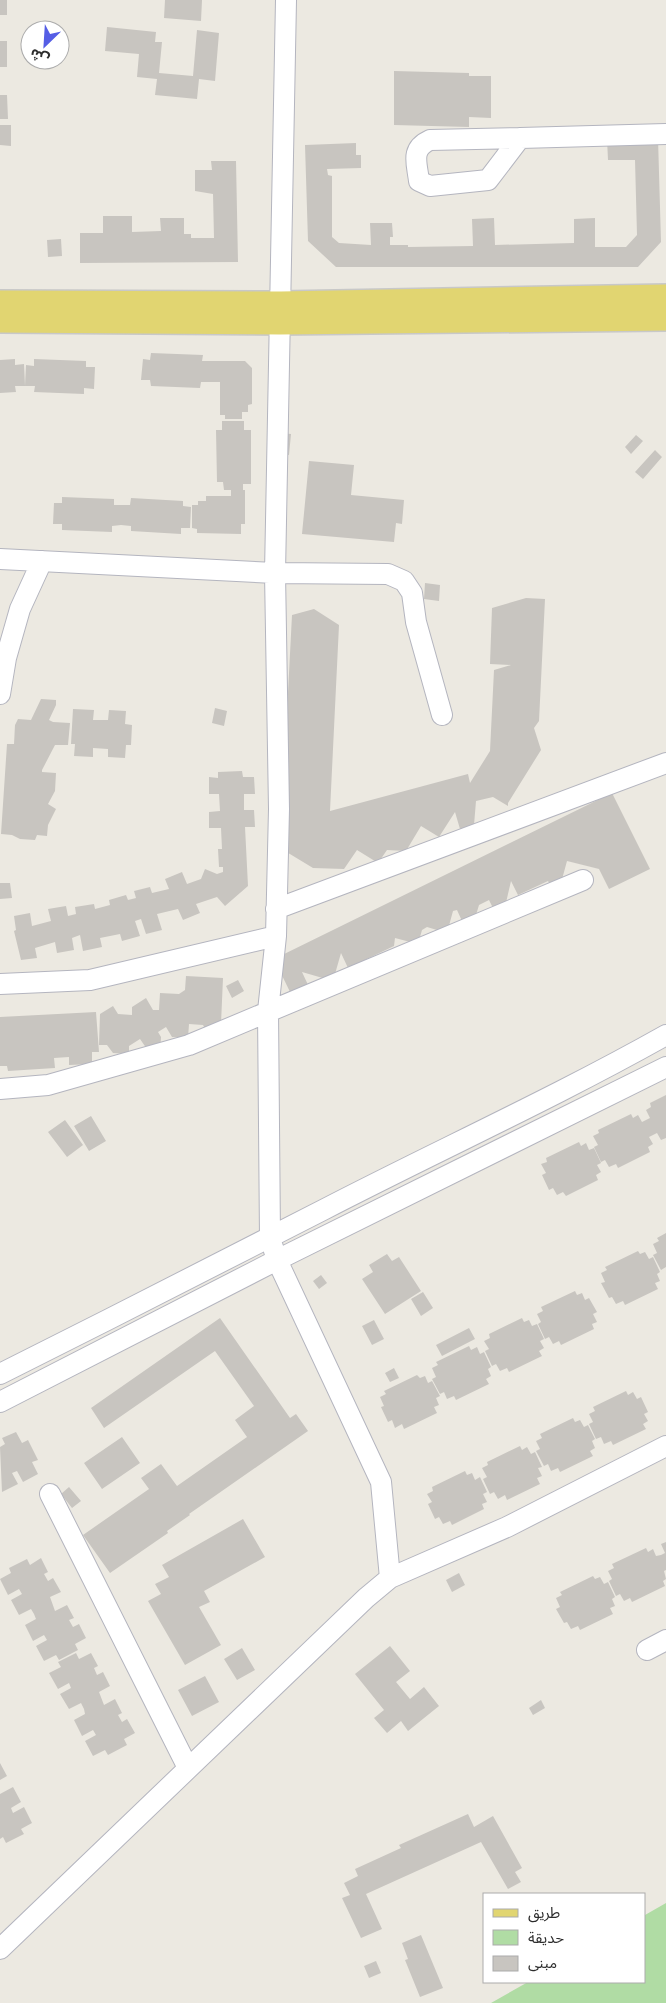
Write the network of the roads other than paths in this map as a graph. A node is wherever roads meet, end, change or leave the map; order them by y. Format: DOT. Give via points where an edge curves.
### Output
graph roads {
  1 [pos="286,0"];
  2 [pos="666,134"];
  3 [pos="520,138"];
  4 [pos="666,296"];
  5 [pos="0,303"];
  6 [pos="280,313"];
  7 [pos="666,318"];
  8 [pos="0,320"];
  9 [pos="0,559"];
  10 [pos="42,561"];
  11 [pos="276,573"];
  12 [pos="0,694"];
  13 [pos="442,715"];
  14 [pos="666,763"];
  15 [pos="584,880"];
  16 [pos="276,910"];
  17 [pos="276,936"];
  18 [pos="0,984"];
  19 [pos="268,1012"];
  20 [pos="666,1035"];
  21 [pos="666,1067"];
  22 [pos="0,1089"];
  23 [pos="270,1238"];
  24 [pos="277,1260"];
  25 [pos="0,1374"];
  26 [pos="0,1402"];
  27 [pos="666,1446"];
  28 [pos="50,1494"];
  29 [pos="390,1578"];
  30 [pos="666,1640"];
  31 [pos="647,1650"];
  32 [pos="188,1768"];
  33 [pos="0,1949"];
  1 -- 6 [label="street"];
  2 -- 3 [label="street"];
  3 -- 3 [label="street" via="488,180 430,186 419,181 416,154 422,144 430,140"];
  4 -- 6 [label="main road"];
  5 -- 6 [label="main road"];
  6 -- 7 [label="main road"];
  6 -- 8 [label="main road"];
  6 -- 11 [label="street"];
  9 -- 10 [label="street"];
  10 -- 11 [label="street"];
  10 -- 12 [label="street" via="20,609"];
  11 -- 13 [label="street" via="388,574 404,581 412,593 416,622"];
  11 -- 16 [label="street" via="279,809"];
  14 -- 16 [label="street"];
  15 -- 19 [label="street"];
  16 -- 17 [label="street"];
  17 -- 18 [label="street" via="90,980"];
  17 -- 19 [label="street"];
  19 -- 22 [label="street" via="189,1045 116,1066 48,1085"];
  19 -- 23 [label="street"];
  20 -- 23 [label="street" via="596,1074"];
  21 -- 24 [label="street"];
  23 -- 24 [label="street"];
  23 -- 25 [label="street"];
  24 -- 26 [label="street"];
  24 -- 29 [label="street" via="381,1482"];
  27 -- 29 [label="street" via="507,1527"];
  28 -- 32 [label="street"];
  29 -- 32 [label="street"];
  30 -- 31 [label="street"];
  32 -- 33 [label="street"];
}
